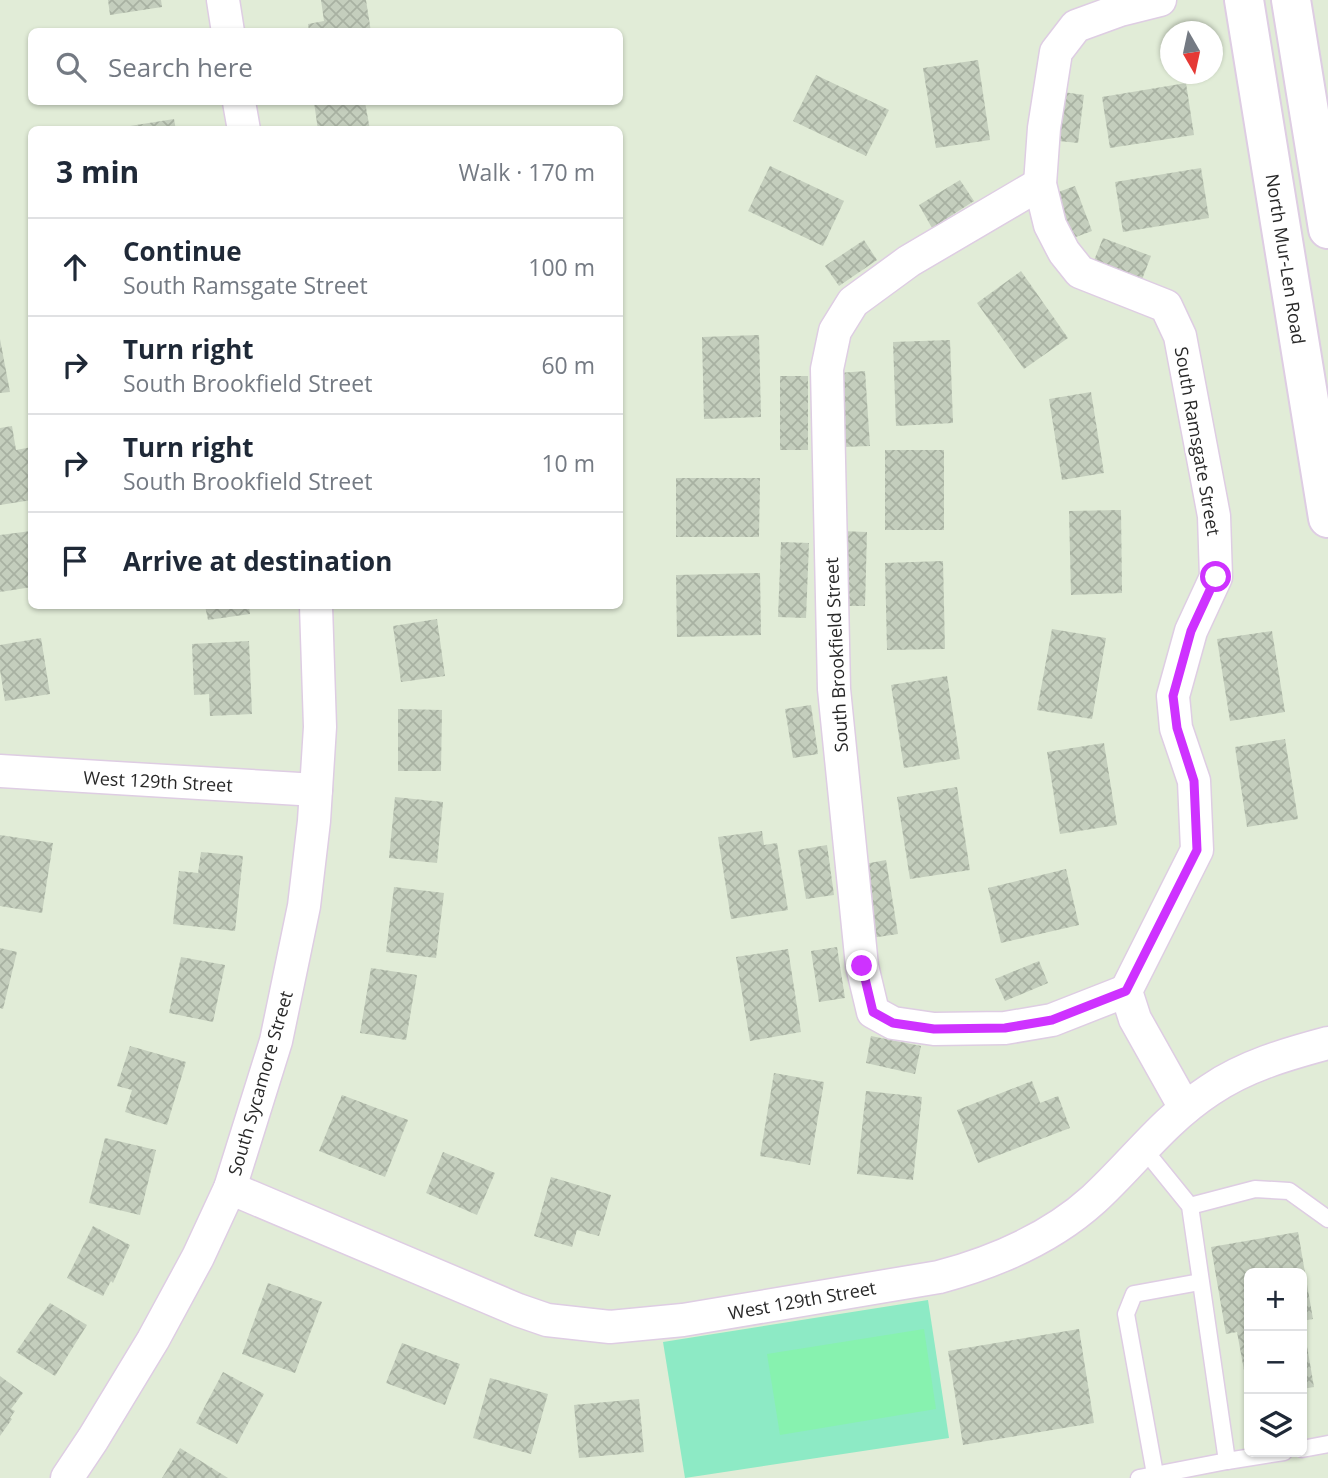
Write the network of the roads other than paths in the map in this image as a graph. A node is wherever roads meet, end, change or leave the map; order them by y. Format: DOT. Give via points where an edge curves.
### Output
graph roads {
  1 [pos="223,0"];
  2 [pos="1160,0"];
  3 [pos="1244,0"];
  4 [pos="1291,0"];
  5 [pos="227,28"];
  6 [pos="240,105"];
  7 [pos="243,126"];
  8 [pos="1040,184"];
  9 [pos="1310,208"];
  10 [pos="1328,518"];
  11 [pos="316,609"];
  12 [pos="0,771"];
  13 [pos="316,790"];
  14 [pos="1126,991"];
  15 [pos="1328,1044"];
  16 [pos="1185,1108"];
  17 [pos="1143,1148"];
  18 [pos="230,1188"];
  19 [pos="1190,1206"];
  20 [pos="1328,1219"];
  21 [pos="1200,1282"];
  22 [pos="1328,1444"];
  23 [pos="1307,1448"];
  24 [pos="1252,1457"];
  25 [pos="1227,1461"];
  26 [pos="1155,1474"];
  27 [pos="67,1478"];
  28 [pos="1139,1478"];
  1 -- 5 [label="street"];
  2 -- 8 [label="street, South Ramsgate Street" via="1076,26 1056,52"];
  3 -- 9 [label="main road, North Mur-Len Road"];
  4 -- 9 [label="main road, North Mur-Len Road"];
  6 -- 7 [label="street"];
  8 -- 14 [label="street, South Ramsgate Street" via="1050,225 1080,272 1166,306 1180,336 1214,516 1216,577 1191,631 1173,696 1177,728 1194,781 1197,850"];
  8 -- 14 [label="street, South Brookfield Street" via="909,261 853,302 835,331 827,369 834,689 862,966 873,1012 893,1023 934,1029 1005,1028 1052,1020"];
  9 -- 10 [label="main road, North Mur-Len Road"];
  11 -- 13 [label="street, South Sycamore Street" via="320,727"];
  12 -- 13 [label="street, West 129th Street"];
  13 -- 18 [label="street, South Sycamore Street" via="304,906 276,1041"];
  14 -- 16 [label="street" via="1135,1019"];
  15 -- 16 [label="street, West 129th Street" via="1254,1066 1211,1088"];
  16 -- 17 [label="street, West 129th Street"];
  17 -- 18 [label="street, West 129th Street" via="1064,1223 977,1267 683,1320 610,1327 547,1320 518,1310"];
  17 -- 19 [label="lane"];
  18 -- 27 [label="street, South Sycamore Street" via="153,1340"];
  19 -- 20 [label="lane" via="1255,1189 1289,1191"];
  19 -- 21 [label="lane"];
  21 -- 25 [label="lane"];
  21 -- 26 [label="lane" via="1134,1294 1126,1314"];
  22 -- 23 [label="lane"];
  24 -- 25 [label="lane"];
  25 -- 26 [label="lane"];
  26 -- 28 [label="lane"];
}
